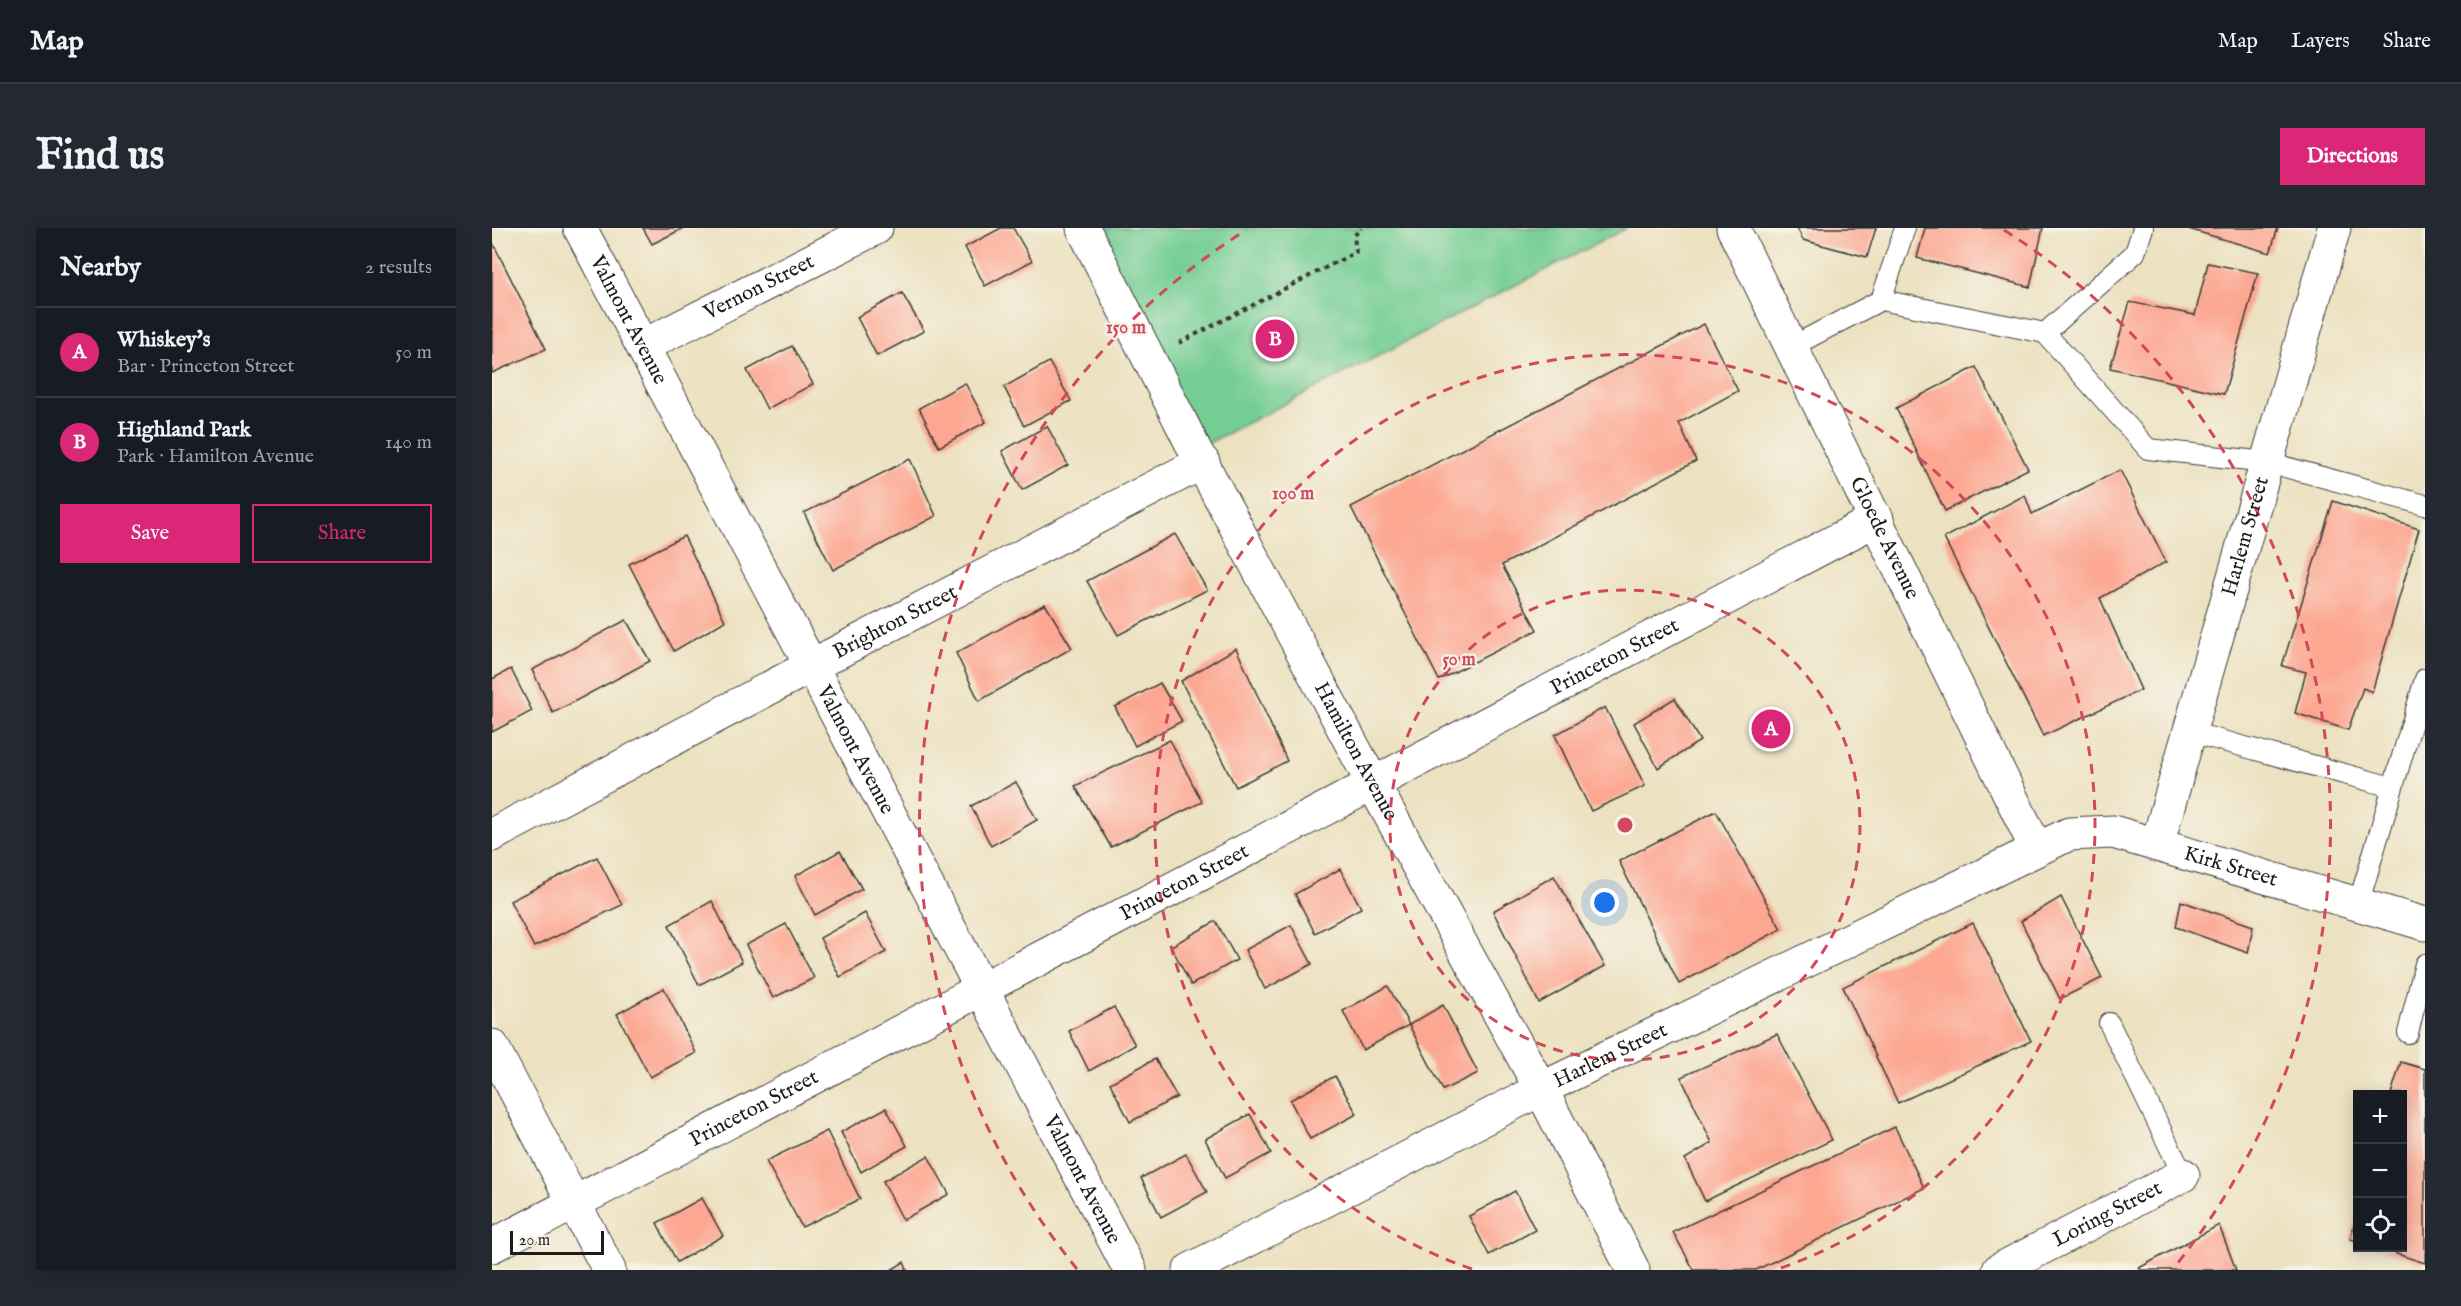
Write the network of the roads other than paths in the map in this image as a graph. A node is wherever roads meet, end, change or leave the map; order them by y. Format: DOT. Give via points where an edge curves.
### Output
graph roads {
  1 [pos="580,228"];
  2 [pos="876,228"];
  3 [pos="1083,228"];
  4 [pos="1733,228"];
  5 [pos="1905,228"];
  6 [pos="2143,228"];
  7 [pos="2334,228"];
  8 [pos="1881,300"];
  9 [pos="2045,333"];
  10 [pos="643,346"];
  11 [pos="1791,347"];
  12 [pos="1203,462"];
  13 [pos="2267,462"];
  14 [pos="2425,505"];
  15 [pos="1877,519"];
  16 [pos="811,666"];
  17 [pos="2425,679"];
  18 [pos="2190,732"];
  19 [pos="1373,784"];
  20 [pos="2392,787"];
  21 [pos="492,835"];
  22 [pos="2157,845"];
  23 [pos="2036,848"];
  24 [pos="2358,905"];
  25 [pos="2425,924"];
  26 [pos="2425,964"];
  27 [pos="982,989"];
  28 [pos="2109,1023"];
  29 [pos="2408,1033"];
  30 [pos="492,1046"];
  31 [pos="1541,1089"];
  32 [pos="2183,1175"];
  33 [pos="574,1203"];
  34 [pos="492,1246"];
  35 [pos="609,1270"];
  36 [pos="1130,1270"];
  37 [pos="1190,1270"];
  38 [pos="1633,1270"];
  39 [pos="1999,1270"];
  1 -- 10 [label="street, Valmont Avenue"];
  2 -- 10 [label="street, Vernon Street"];
  3 -- 12 [label="street, Hamilton Avenue"];
  4 -- 11 [label="street, Gloede Avenue"];
  5 -- 8 [label="lane"];
  6 -- 9 [label="lane" via="2135,253"];
  7 -- 13 [label="street, Harlem Street"];
  8 -- 9 [label="lane"];
  8 -- 11 [label="lane"];
  9 -- 13 [label="lane" via="2148,449"];
  10 -- 16 [label="street, Valmont Avenue"];
  11 -- 15 [label="street, Gloede Avenue"];
  12 -- 16 [label="street, Brighton Street"];
  12 -- 19 [label="street, Hamilton Avenue"];
  13 -- 14 [label="lane"];
  13 -- 18 [label="street, Harlem Street"];
  15 -- 19 [label="street, Princeton Street"];
  15 -- 23 [label="street, Gloede Avenue"];
  16 -- 21 [label="street, Brighton Street"];
  16 -- 27 [label="street, Valmont Avenue"];
  17 -- 20 [label="lane"];
  18 -- 20 [label="lane"];
  18 -- 22 [label="street, Harlem Street"];
  19 -- 27 [label="street, Princeton Street"];
  19 -- 31 [label="street, Hamilton Avenue"];
  20 -- 24 [label="lane"];
  22 -- 23 [label="street, Kirk Street" via="2113,832 2069,834"];
  22 -- 24 [label="street, Kirk Street"];
  23 -- 31 [label="street, Harlem Street"];
  24 -- 25 [label="street, Kirk Street"];
  26 -- 29 [label="lane"];
  27 -- 33 [label="street, Princeton Street"];
  27 -- 36 [label="street, Valmont Avenue"];
  28 -- 32 [label="lane"];
  30 -- 33 [label="street"];
  31 -- 37 [label="street, Harlem Street"];
  31 -- 38 [label="street, Hamilton Avenue"];
  32 -- 39 [label="street, Loring Street"];
  33 -- 34 [label="street, Princeton Street"];
  33 -- 35 [label="street"];
}
